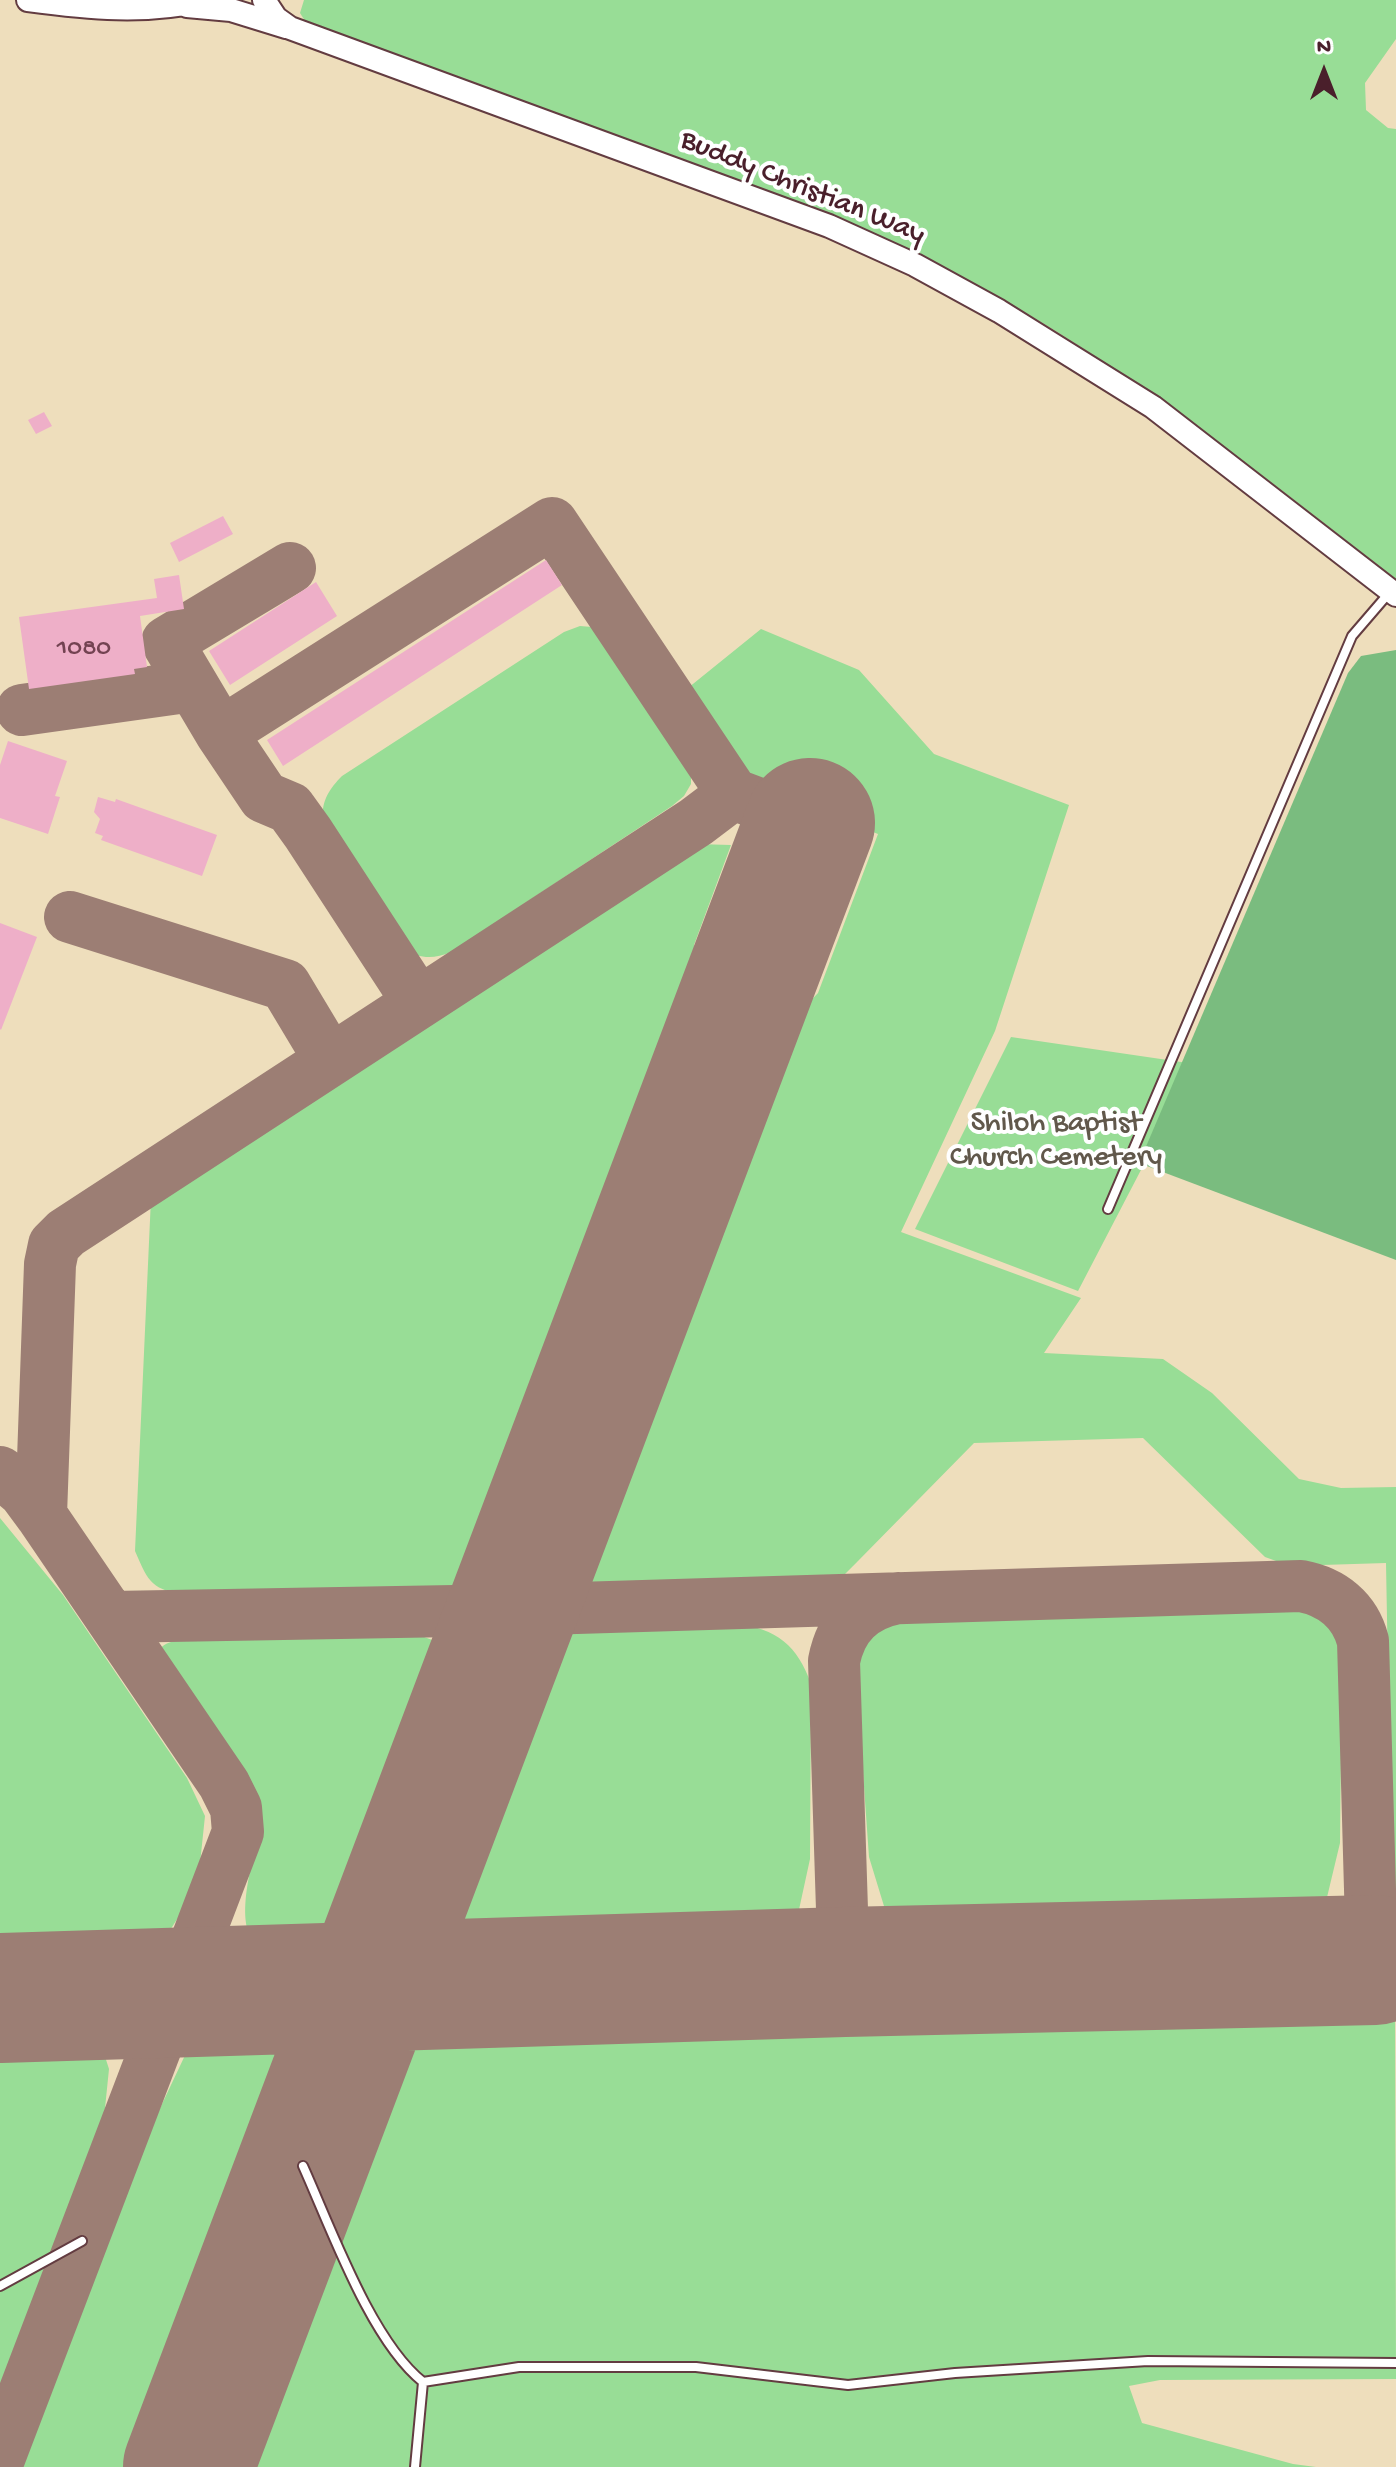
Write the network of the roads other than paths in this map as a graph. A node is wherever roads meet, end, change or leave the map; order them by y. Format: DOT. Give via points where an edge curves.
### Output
graph roads {
  1 [pos="28,0"];
  2 [pos="204,0"];
  3 [pos="264,0"];
  4 [pos="182,5"];
  5 [pos="290,28"];
  6 [pos="1394,593"];
  7 [pos="1108,1209"];
  8 [pos="303,2166"];
  9 [pos="82,2241"];
  10 [pos="0,2286"];
  11 [pos="1396,2363"];
  12 [pos="423,2382"];
  13 [pos="415,2467"];
  1 -- 4 [label="street" via="98,9"];
  2 -- 4 [label="street"];
  3 -- 5 [label="street, Buddy Christian Way"];
  4 -- 5 [label="street" via="231,10"];
  5 -- 6 [label="street, Buddy Christian Way" via="829,226 915,265 1153,407"];
  6 -- 7 [label="lane" via="1352,636"];
  8 -- 12 [label="lane" via="370,2314 406,2369"];
  9 -- 10 [label="lane"];
  11 -- 12 [label="lane" via="1148,2361 848,2385 696,2367 519,2367"];
  12 -- 13 [label="lane"];
}
